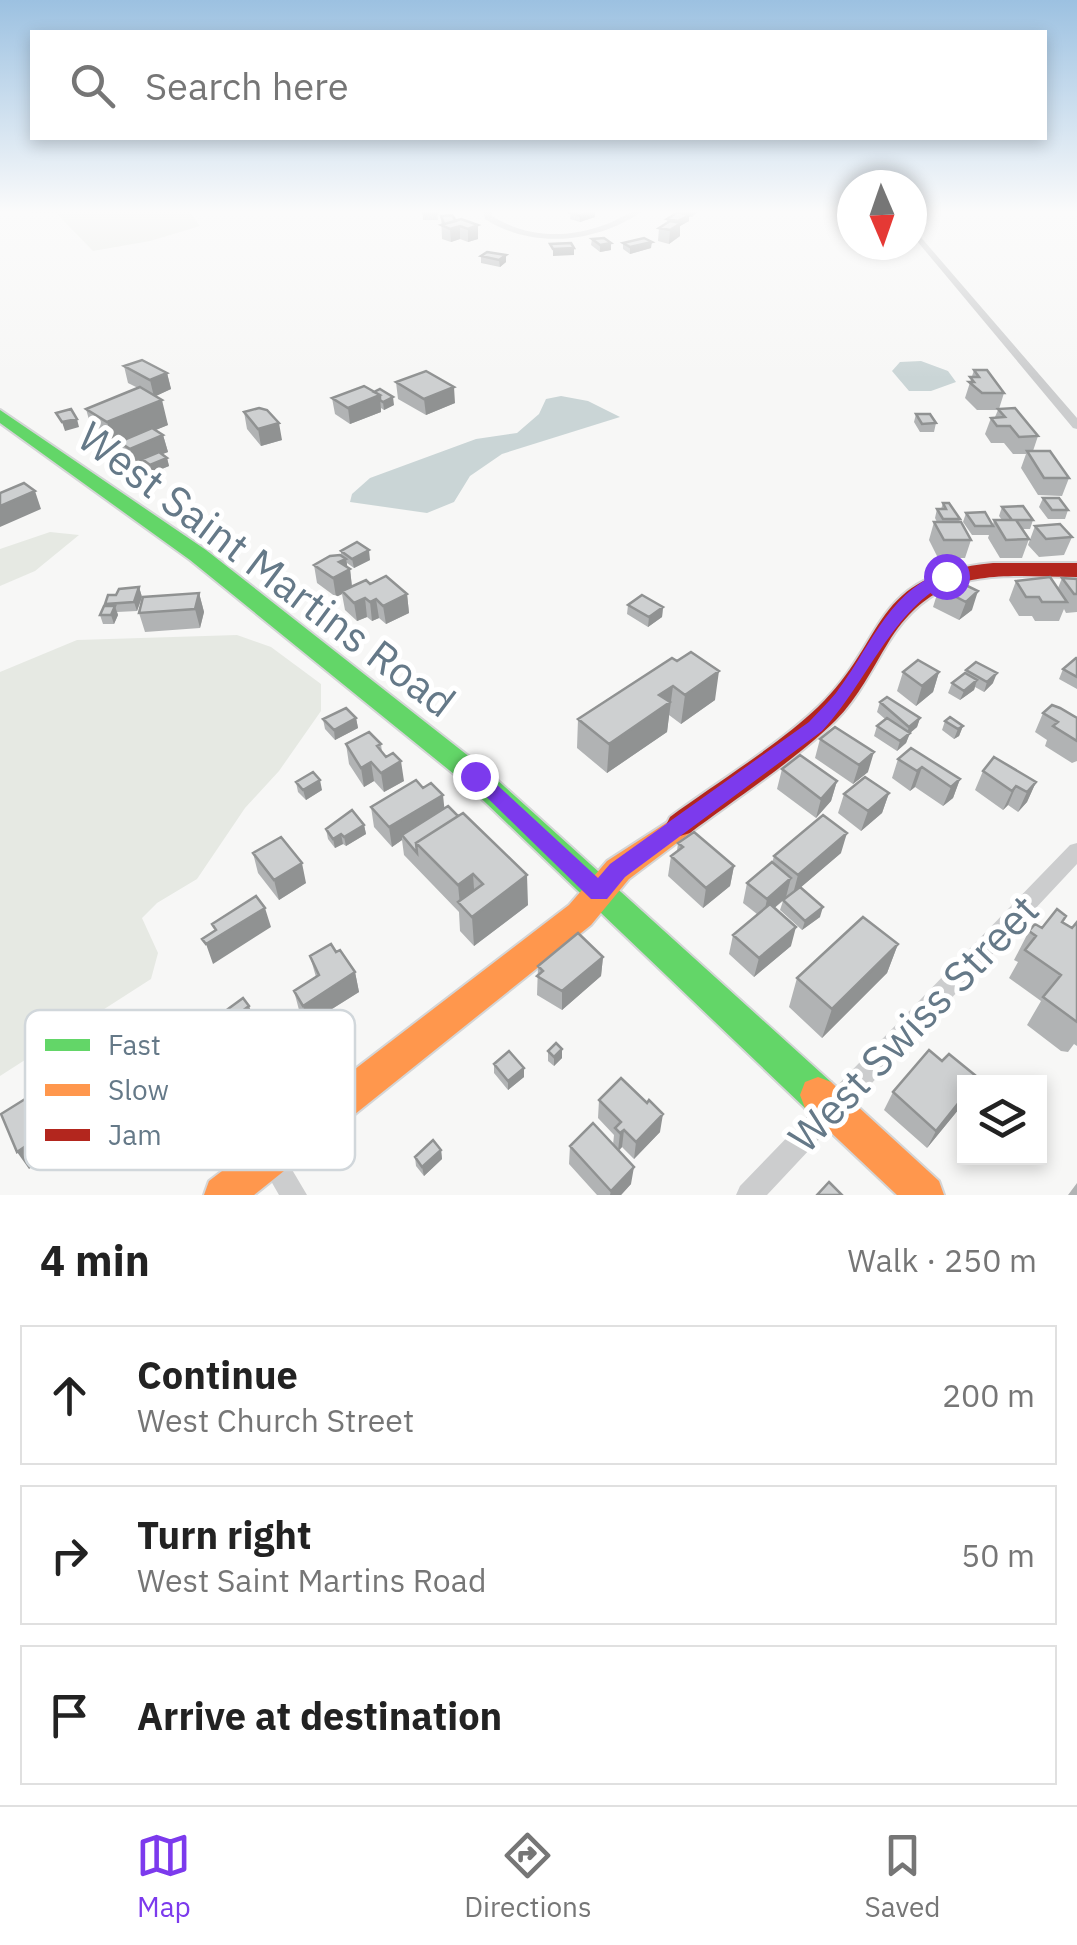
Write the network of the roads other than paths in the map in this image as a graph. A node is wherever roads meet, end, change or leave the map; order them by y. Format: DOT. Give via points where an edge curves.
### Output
graph roads {
  1 [pos="942,266"];
  2 [pos="0,415"];
  3 [pos="1077,425"];
  4 [pos="1077,570"];
  5 [pos="1077,851"];
  6 [pos="599,892"];
  7 [pos="355,1091"];
  8 [pos="832,1108"];
  9 [pos="254,1170"];
  10 [pos="278,1170"];
  11 [pos="223,1195"];
  12 [pos="294,1195"];
  13 [pos="749,1195"];
  14 [pos="925,1195"];
  1 -- 3 [label="street"];
  2 -- 6 [label="street, West Saint Martins Road" via="198,555 427,737"];
  4 -- 6 [label="street" via="961,574 920,588 816,726 618,870"];
  5 -- 8 [label="street, West Swiss Street"];
  6 -- 7 [label="street" via="580,915"];
  6 -- 8 [label="street, West Saint Martins Road"];
  8 -- 13 [label="street, West Swiss Street"];
  8 -- 14 [label="street, West Saint Martins Road"];
  9 -- 11 [label="street"];
  10 -- 12 [label="street"];
}
